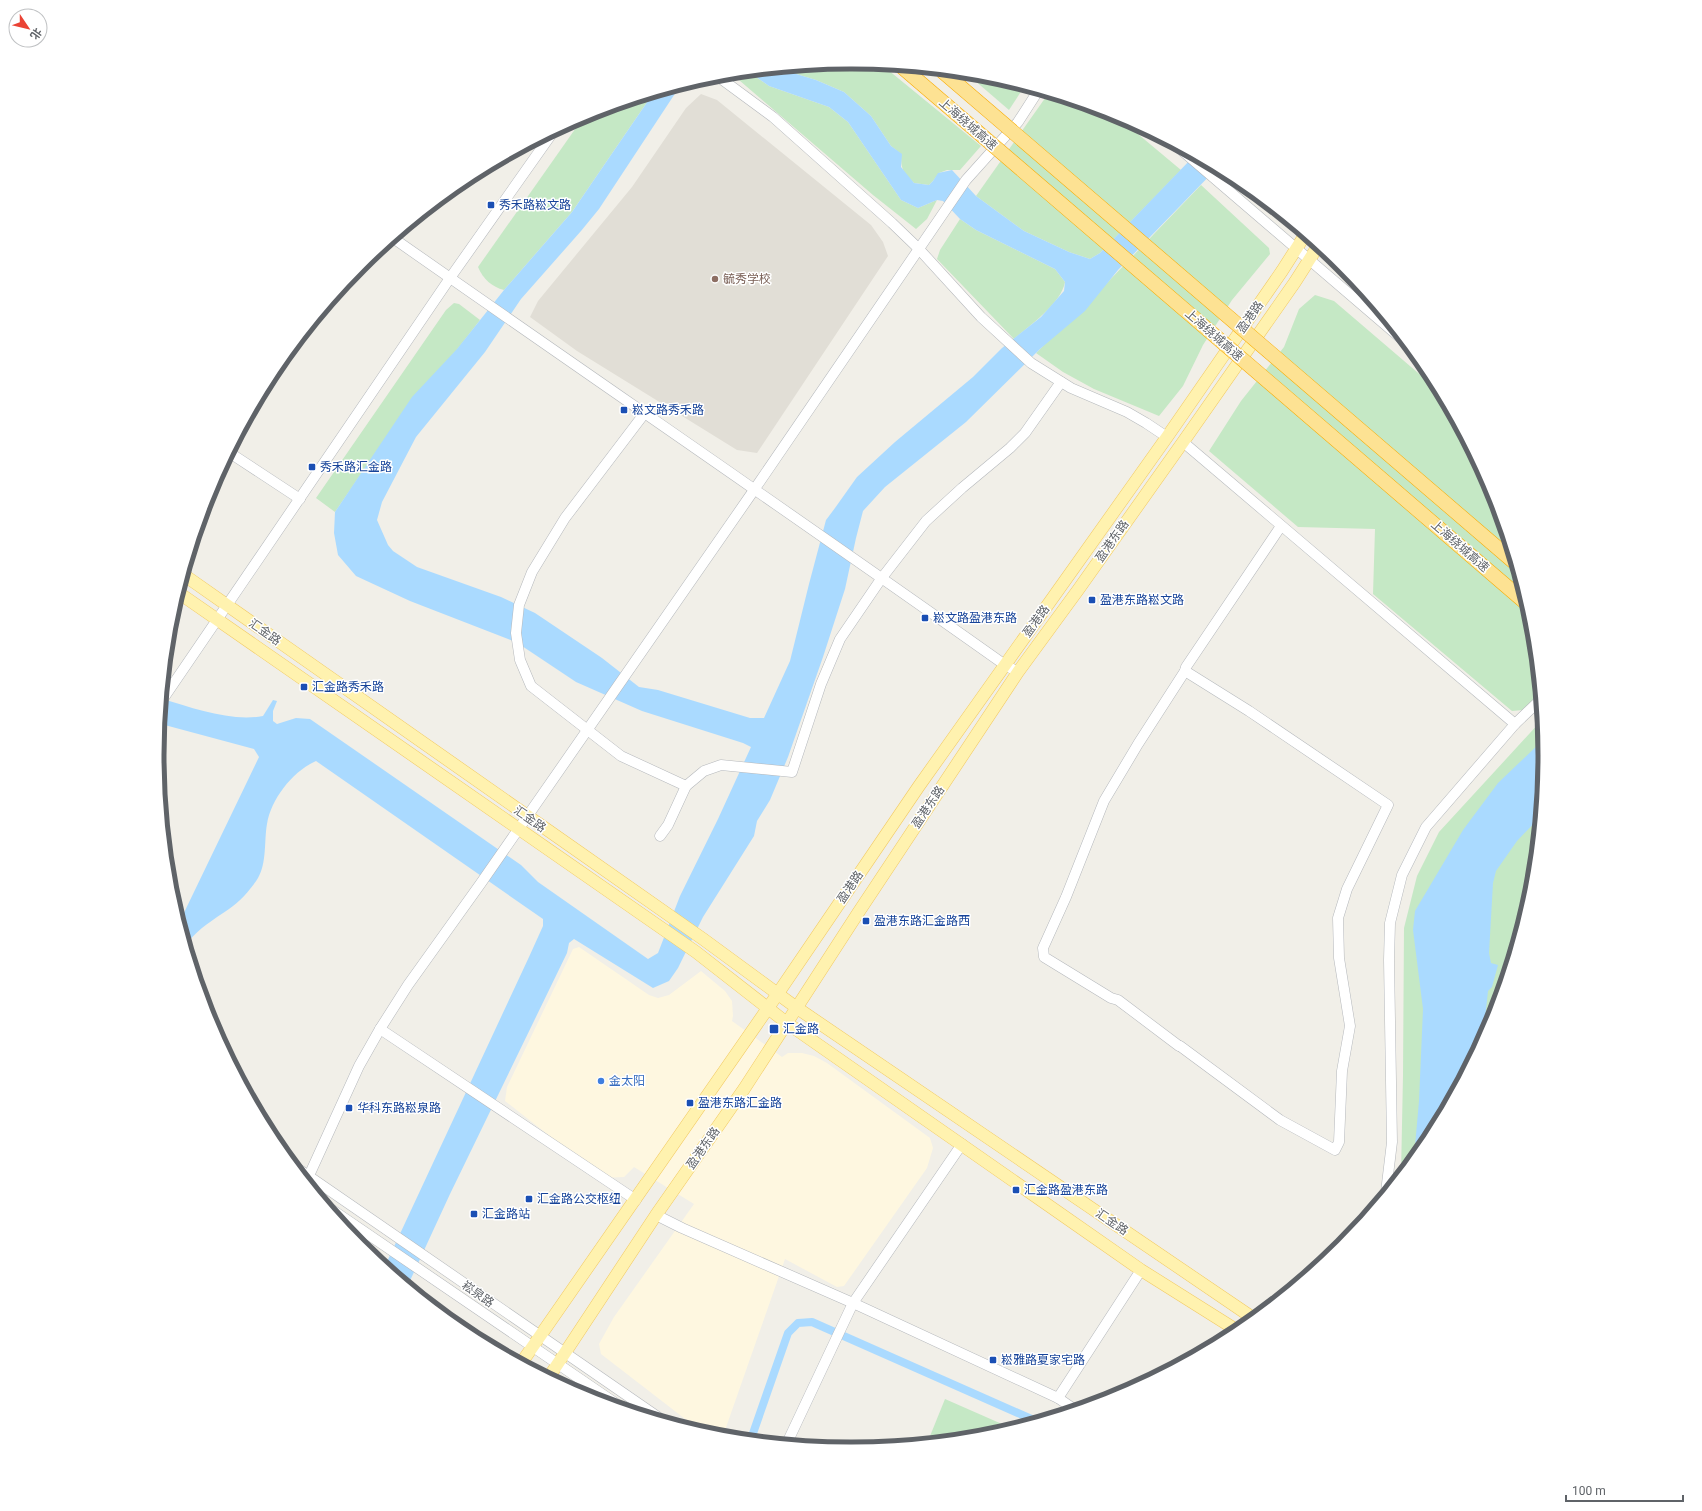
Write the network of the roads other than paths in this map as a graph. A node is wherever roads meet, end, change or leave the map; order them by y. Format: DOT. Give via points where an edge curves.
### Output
graph roads {
  1 [pos="907,71"];
  2 [pos="948,76"];
  3 [pos="724,81"];
  4 [pos="1036,94"];
  5 [pos="548,140"];
  6 [pos="1195,161"];
  7 [pos="1302,238"];
  8 [pos="396,240"];
  9 [pos="918,248"];
  10 [pos="1296,248"];
  11 [pos="1315,250"];
  12 [pos="1309,260"];
  13 [pos="450,278"];
  14 [pos="1385,325"];
  15 [pos="1061,382"];
  16 [pos="644,414"];
  17 [pos="1168,437"];
  18 [pos="1182,442"];
  19 [pos="234,455"];
  20 [pos="754,490"];
  21 [pos="300,499"];
  22 [pos="1281,526"];
  23 [pos="1507,556"];
  24 [pos="188,578"];
  25 [pos="882,578"];
  26 [pos="184,596"];
  27 [pos="1518,596"];
  28 [pos="228,606"];
  29 [pos="218,620"];
  30 [pos="1005,665"];
  31 [pos="1185,671"];
  32 [pos="1018,672"];
  33 [pos="168,692"];
  34 [pos="1535,705"];
  35 [pos="1516,724"];
  36 [pos="587,731"];
  37 [pos="686,786"];
  38 [pos="528,817"];
  39 [pos="520,828"];
  40 [pos="660,836"];
  41 [pos="777,994"];
  42 [pos="768,1008"];
  43 [pos="797,1008"];
  44 [pos="787,1023"];
  45 [pos="380,1028"];
  46 [pos="962,1144"];
  47 [pos="309,1176"];
  48 [pos="313,1181"];
  49 [pos="1387,1184"];
  50 [pos="636,1200"];
  51 [pos="656,1215"];
  52 [pos="343,1216"];
  53 [pos="1141,1270"];
  54 [pos="853,1303"];
  55 [pos="1248,1315"];
  56 [pos="1231,1327"];
  57 [pos="541,1336"];
  58 [pos="532,1347"];
  59 [pos="566,1353"];
  60 [pos="524,1359"];
  61 [pos="558,1364"];
  62 [pos="552,1373"];
  63 [pos="606,1397"];
  64 [pos="1058,1398"];
  65 [pos="1070,1406"];
  66 [pos="652,1413"];
  67 [pos="789,1439"];
  1 -- 27 [label="highway, 上海绕城高速, bridge"];
  2 -- 23 [label="highway, 上海绕城高速, bridge"];
  3 -- 9 [label="street" via="773,117"];
  4 -- 9 [label="street" via="1018,122 966,180"];
  5 -- 13 [label="street"];
  6 -- 10 [label="street"];
  7 -- 10 [label="main road, 盈港路"];
  8 -- 13 [label="street"];
  9 -- 15 [label="street" via="1004,340 1031,363"];
  9 -- 20 [label="street"];
  10 -- 12 [label="street"];
  10 -- 17 [label="main road, 盈港路"];
  11 -- 12 [label="main road, 盈港东路"];
  12 -- 14 [label="street"];
  12 -- 18 [label="main road, 盈港东路"];
  13 -- 16 [label="street"];
  13 -- 21 [label="street"];
  15 -- 17 [label="street" via="1094,400 1126,412"];
  15 -- 25 [label="street" via="1025,433 926,521"];
  16 -- 20 [label="street"];
  16 -- 36 [label="street" via="565,518 532,572 519,605 516,633 520,660 531,686"];
  17 -- 30 [label="main road, 盈港路"];
  18 -- 22 [label="street"];
  18 -- 32 [label="main road, 盈港东路"];
  19 -- 21 [label="street"];
  20 -- 25 [label="street"];
  20 -- 36 [label="street"];
  21 -- 28 [label="street"];
  22 -- 31 [label="street"];
  22 -- 35 [label="street"];
  24 -- 28 [label="main road, 汇金路"];
  25 -- 30 [label="street"];
  25 -- 37 [label="street" via="840,639 821,684 792,772 721,765 704,771"];
  26 -- 29 [label="main road, 汇金路"];
  28 -- 29 [label="street"];
  28 -- 38 [label="main road, 汇金路"];
  29 -- 33 [label="street"];
  29 -- 39 [label="main road, 汇金路"];
  30 -- 32 [label="street"];
  30 -- 41 [label="main road, 盈港路" via="918,786"];
  31 -- 31 [label="street" via="1104,802 1043,948 1044,957 1118,1000 1280,1120 1335,1150 1339,1142 1342,1072 1350,1026 1339,958 1338,918 1347,889 1388,806"];
  32 -- 43 [label="main road, 盈港东路"];
  34 -- 35 [label="street"];
  35 -- 49 [label="street" via="1426,827 1402,875 1390,923 1392,1142"];
  36 -- 37 [label="street" via="621,756"];
  36 -- 38 [label="street"];
  37 -- 40 [label="street" via="668,825"];
  38 -- 39 [label="street"];
  38 -- 41 [label="main road, 汇金路" via="664,911"];
  39 -- 42 [label="main road, 汇金路" via="696,952"];
  39 -- 45 [label="street"];
  41 -- 42 [label="main road, 盈港路"];
  41 -- 43 [label="main road, 汇金路"];
  42 -- 44 [label="main road, 汇金路"];
  42 -- 50 [label="main road"];
  43 -- 44 [label="main road, 盈港东路"];
  43 -- 55 [label="main road, 汇金路"];
  44 -- 46 [label="main road, 汇金路"];
  44 -- 51 [label="main road, 盈港东路"];
  45 -- 47 [label="street" via="359,1066"];
  45 -- 50 [label="street"];
  46 -- 53 [label="main road, 汇金路"];
  46 -- 54 [label="street"];
  48 -- 57 [label="street, 崧泉路"];
  50 -- 57 [label="main road"];
  51 -- 54 [label="street"];
  51 -- 59 [label="main road, 盈港东路"];
  52 -- 58 [label="street, 崧泉路"];
  53 -- 56 [label="main road, 汇金路"];
  53 -- 64 [label="street"];
  54 -- 64 [label="street"];
  54 -- 67 [label="street"];
  57 -- 58 [label="main road"];
  57 -- 59 [label="street, 崧泉路"];
  58 -- 60 [label="main road"];
  58 -- 61 [label="street, 崧泉路"];
  59 -- 61 [label="main road, 盈港东路"];
  59 -- 66 [label="street, 崧泉路"];
  61 -- 62 [label="main road, 盈港东路"];
  61 -- 63 [label="street, 崧泉路"];
  64 -- 65 [label="street"];
}
